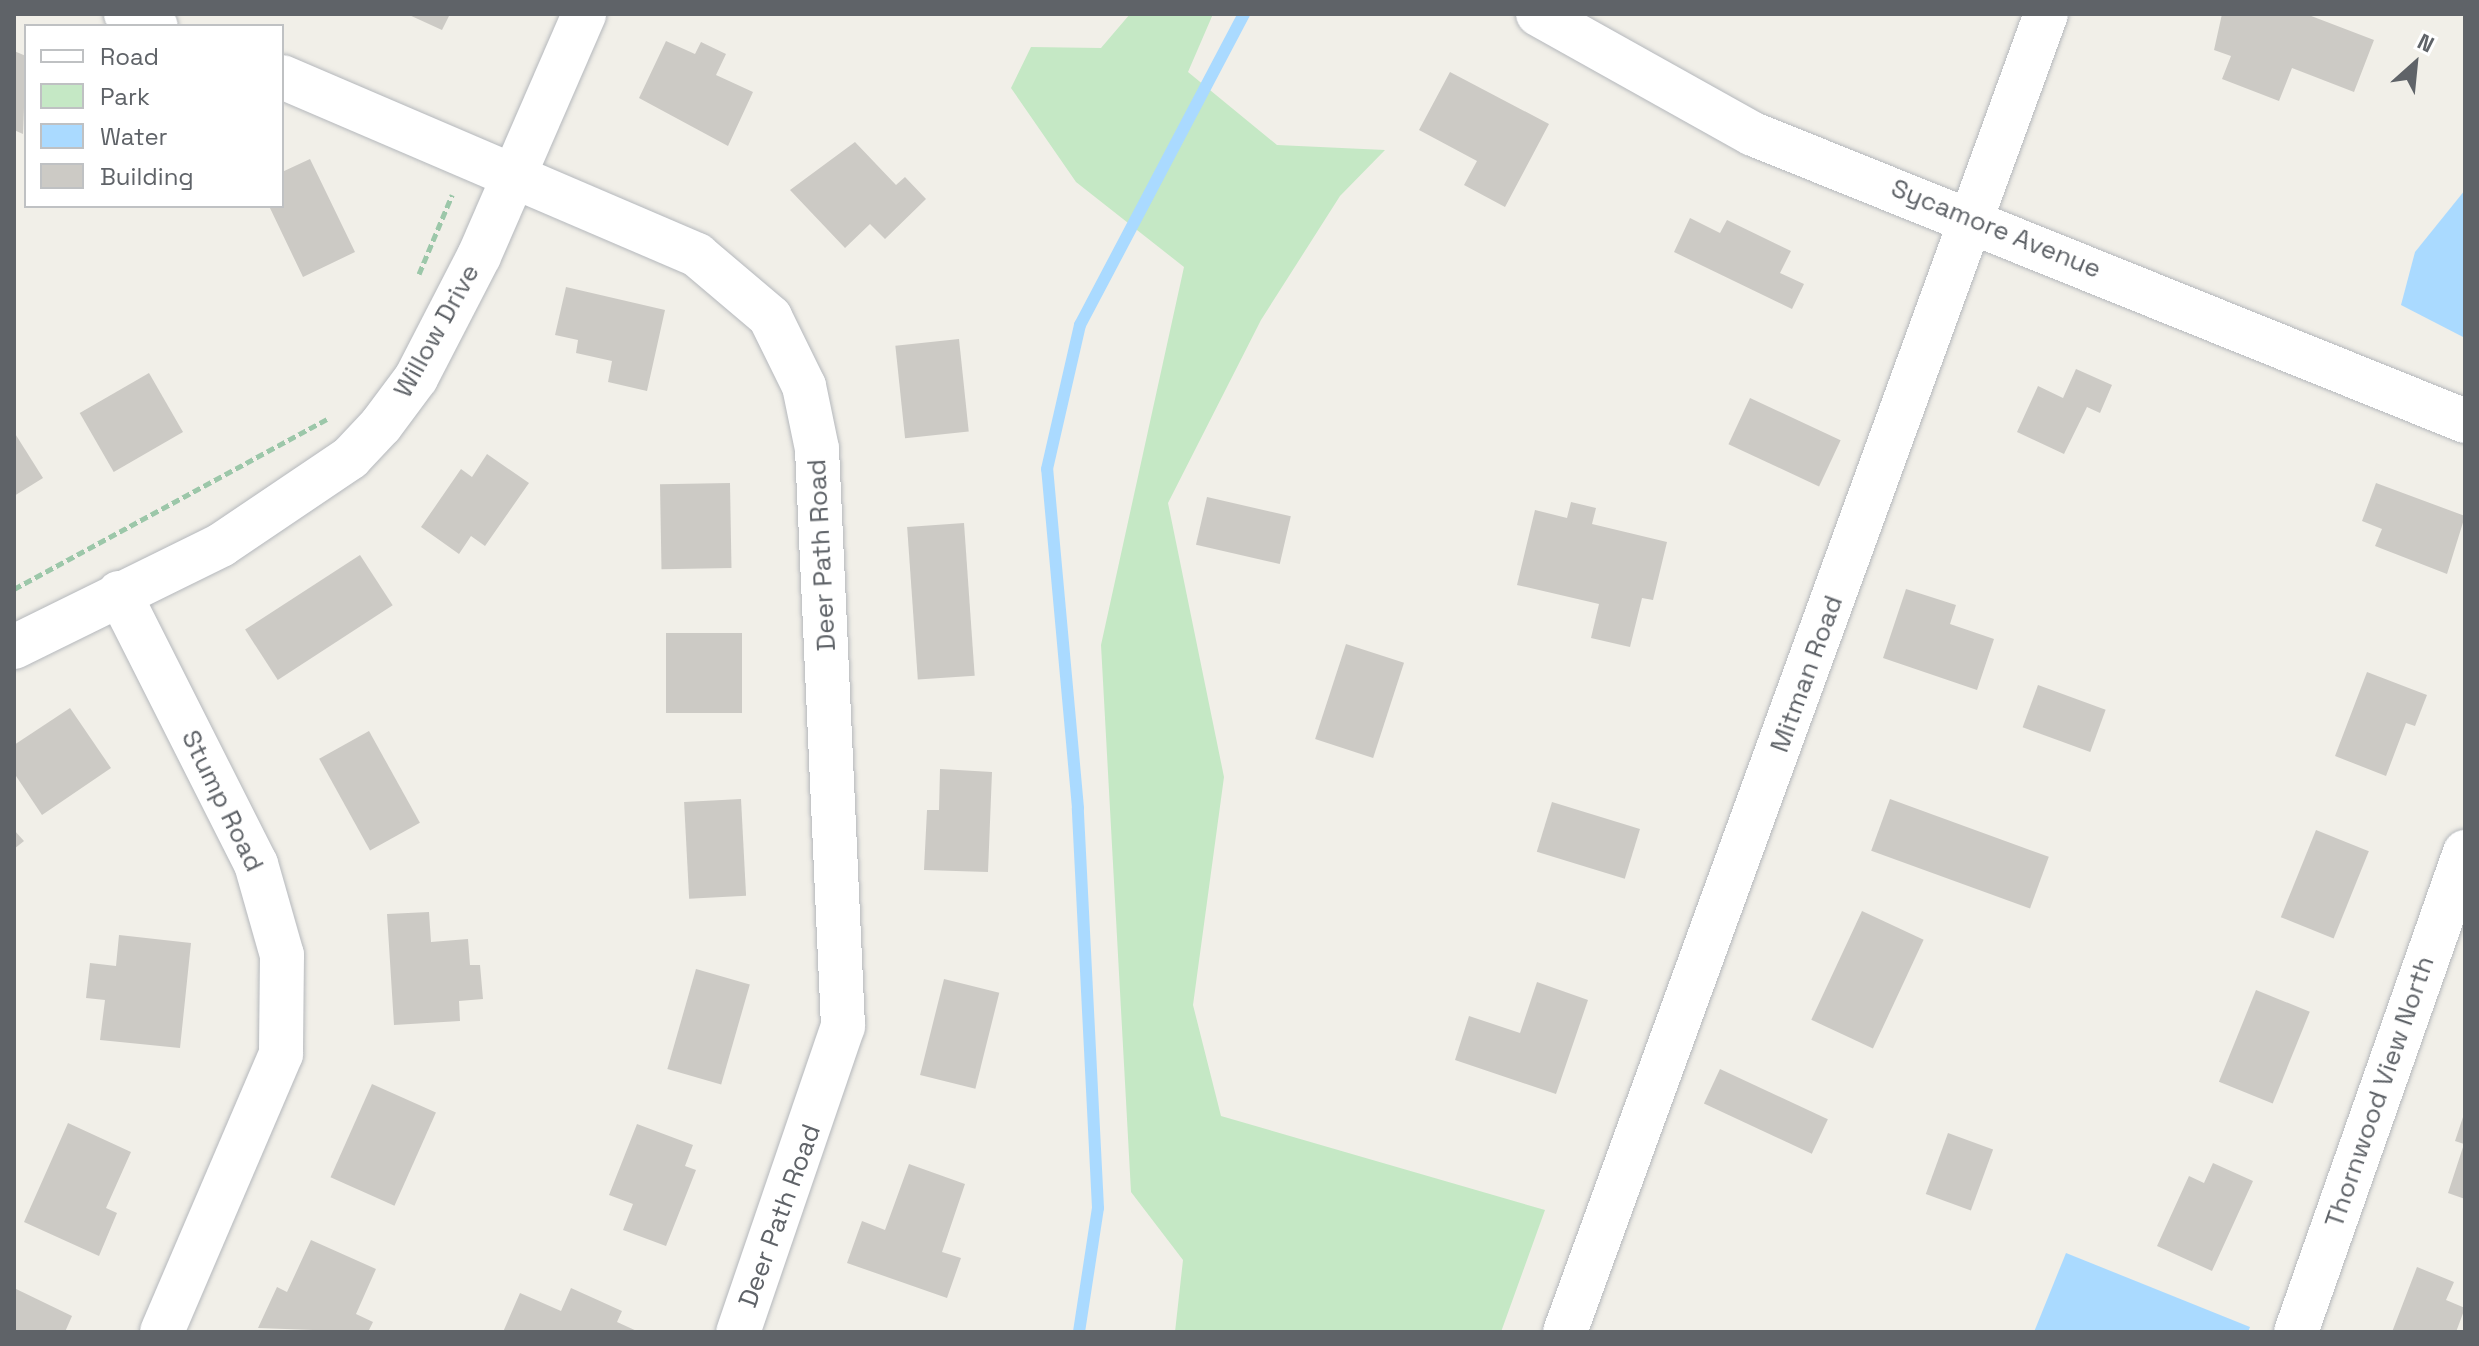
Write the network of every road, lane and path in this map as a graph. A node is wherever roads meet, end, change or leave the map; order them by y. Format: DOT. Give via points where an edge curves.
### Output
graph roads {
  1 [pos="126,14"];
  2 [pos="584,14"];
  3 [pos="1538,14"];
  4 [pos="2046,14"];
  5 [pos="151,24"];
  6 [pos="284,78"];
  7 [pos="470,153"];
  8 [pos="517,172"];
  9 [pos="1975,218"];
  10 [pos="418,278"];
  11 [pos="338,409"];
  12 [pos="2465,421"];
  13 [pos="14,589"];
  14 [pos="119,593"];
  15 [pos="14,647"];
  16 [pos="2465,852"];
  17 [pos="162,1332"];
  18 [pos="738,1332"];
  19 [pos="1565,1332"];
  20 [pos="2296,1332"];
  1 -- 5 [label="street"];
  2 -- 8 [label="street, Willow Drive"];
  3 -- 9 [label="street, Sycamore Avenue" via="1753,134"];
  4 -- 9 [label="street, Mitman Road"];
  6 -- 7 [label="street, Deer Path Road"];
  7 -- 8 [label="street, Deer Path Road"];
  7 -- 10 [label="path"];
  8 -- 14 [label="street, Willow Drive" via="416,378 371,436 273,513"];
  8 -- 18 [label="street, Deer Path Road" via="648,228 744,290 770,317 813,416 843,1026"];
  9 -- 12 [label="street, Sycamore Avenue"];
  9 -- 19 [label="street, Mitman Road"];
  11 -- 13 [label="path" via="289,444"];
  14 -- 15 [label="street, Willow Drive"];
  14 -- 17 [label="street, Stump Road" via="256,864 282,955 281,1054"];
  16 -- 20 [label="street, Thornwood View North"];
}
